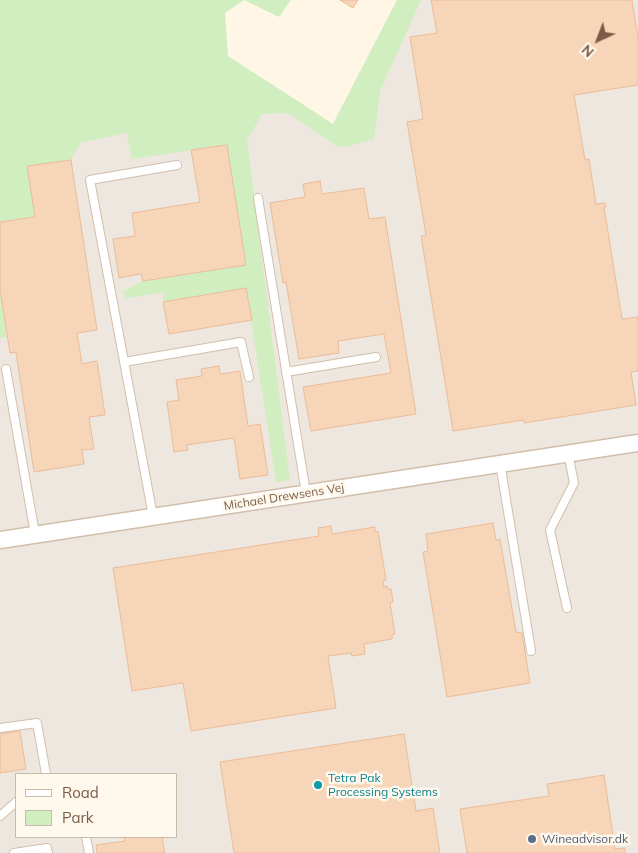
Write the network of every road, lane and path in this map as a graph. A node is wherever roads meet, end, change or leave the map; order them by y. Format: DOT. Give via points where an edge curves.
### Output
graph roads {
  1 [pos="177,165"];
  2 [pos="258,198"];
  3 [pos="376,357"];
  4 [pos="124,362"];
  5 [pos="6,369"];
  6 [pos="286,372"];
  7 [pos="249,377"];
  8 [pos="638,442"];
  9 [pos="568,453"];
  10 [pos="500,464"];
  11 [pos="306,493"];
  12 [pos="153,516"];
  13 [pos="36,534"];
  14 [pos="0,540"];
  15 [pos="567,608"];
  16 [pos="531,651"];
  17 [pos="0,728"];
  18 [pos="46,773"];
  19 [pos="15,803"];
  20 [pos="0,816"];
  21 [pos="86,838"];
  22 [pos="14,853"];
  23 [pos="48,853"];
  24 [pos="89,853"];
  1 -- 4 [label="lane" via="90,180"];
  2 -- 6 [label="lane"];
  3 -- 6 [label="lane"];
  4 -- 7 [label="lane" via="241,342"];
  4 -- 12 [label="lane"];
  5 -- 13 [label="lane"];
  6 -- 11 [label="lane"];
  8 -- 9 [label="street, Michael Drewsens Vej"];
  9 -- 10 [label="street, Michael Drewsens Vej"];
  9 -- 15 [label="lane" via="574,483 550,530"];
  10 -- 11 [label="street, Michael Drewsens Vej"];
  10 -- 16 [label="lane"];
  11 -- 12 [label="street, Michael Drewsens Vej"];
  12 -- 13 [label="street, Michael Drewsens Vej"];
  13 -- 14 [label="street, Michael Drewsens Vej"];
  17 -- 18 [label="lane" via="37,723"];
  19 -- 20 [label="lane"];
  21 -- 24 [label="lane"];
  22 -- 23 [label="lane" via="47,848"];
}
